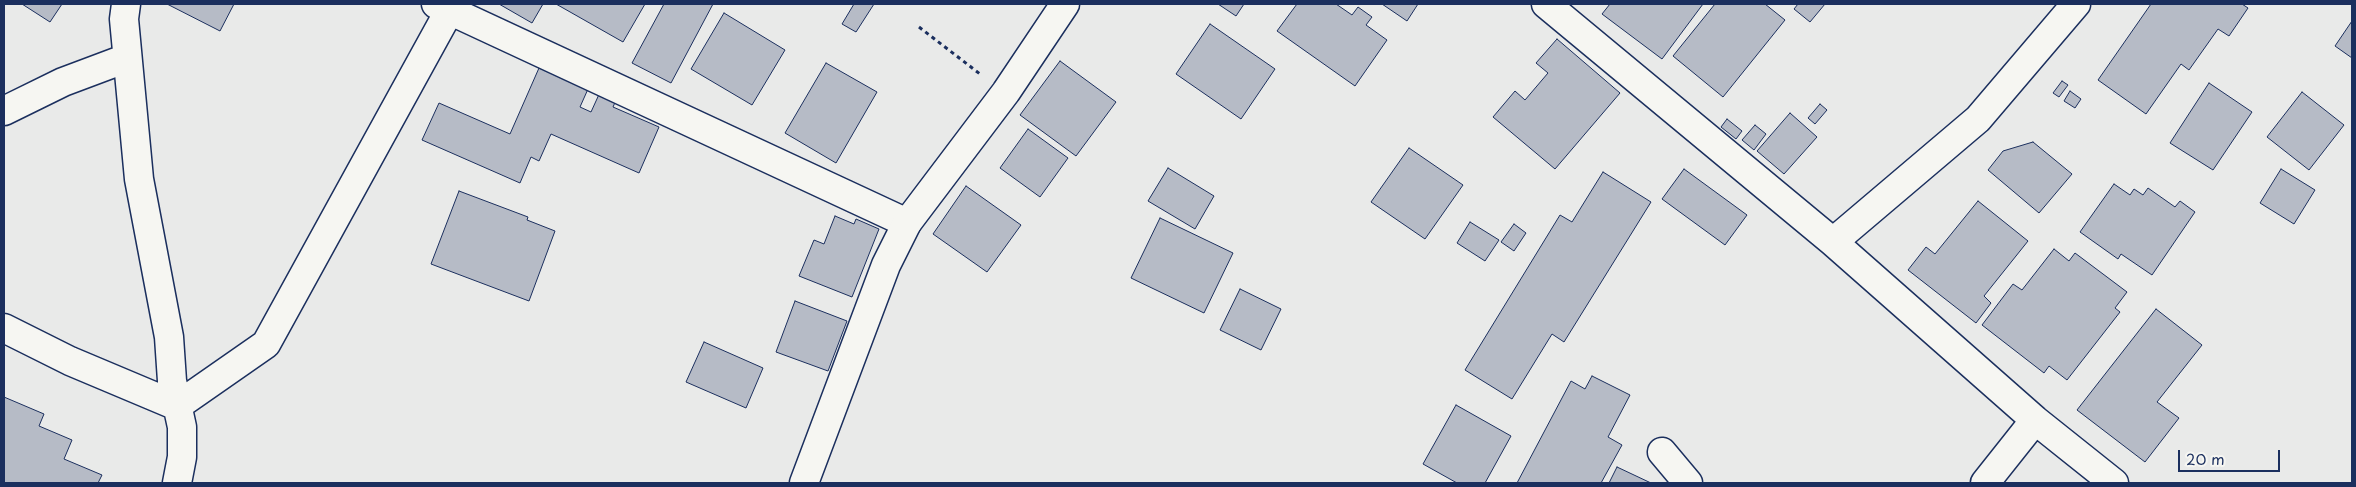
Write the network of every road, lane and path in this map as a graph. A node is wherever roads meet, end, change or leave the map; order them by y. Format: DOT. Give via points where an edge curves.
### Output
graph roads {
  1 [pos="126,4"];
  2 [pos="1065,4"];
  3 [pos="1546,4"];
  4 [pos="2076,4"];
  5 [pos="446,5"];
  6 [pos="920,27"];
  7 [pos="128,58"];
  8 [pos="1006,92"];
  9 [pos="4,111"];
  10 [pos="906,223"];
  11 [pos="1833,242"];
  12 [pos="4,328"];
  13 [pos="177,406"];
  14 [pos="2035,420"];
  15 [pos="1662,452"];
  16 [pos="177,483"];
  17 [pos="804,483"];
  18 [pos="1688,483"];
  19 [pos="1985,483"];
  20 [pos="2114,483"];
  1 -- 7 [label="street" via="124,19"];
  2 -- 8 [label="street"];
  3 -- 11 [label="street"];
  4 -- 11 [label="street" via="1978,119"];
  5 -- 10 [label="street"];
  5 -- 13 [label="street" via="266,344"];
  6 -- 8 [label="path"];
  7 -- 9 [label="street" via="63,82"];
  7 -- 13 [label="street" via="140,180 169,337"];
  8 -- 10 [label="street"];
  10 -- 17 [label="street" via="886,265"];
  11 -- 14 [label="street"];
  12 -- 13 [label="street" via="70,361"];
  13 -- 16 [label="street" via="182,427 182,457"];
  14 -- 19 [label="street"];
  14 -- 20 [label="street"];
  15 -- 18 [label="street"];
}
